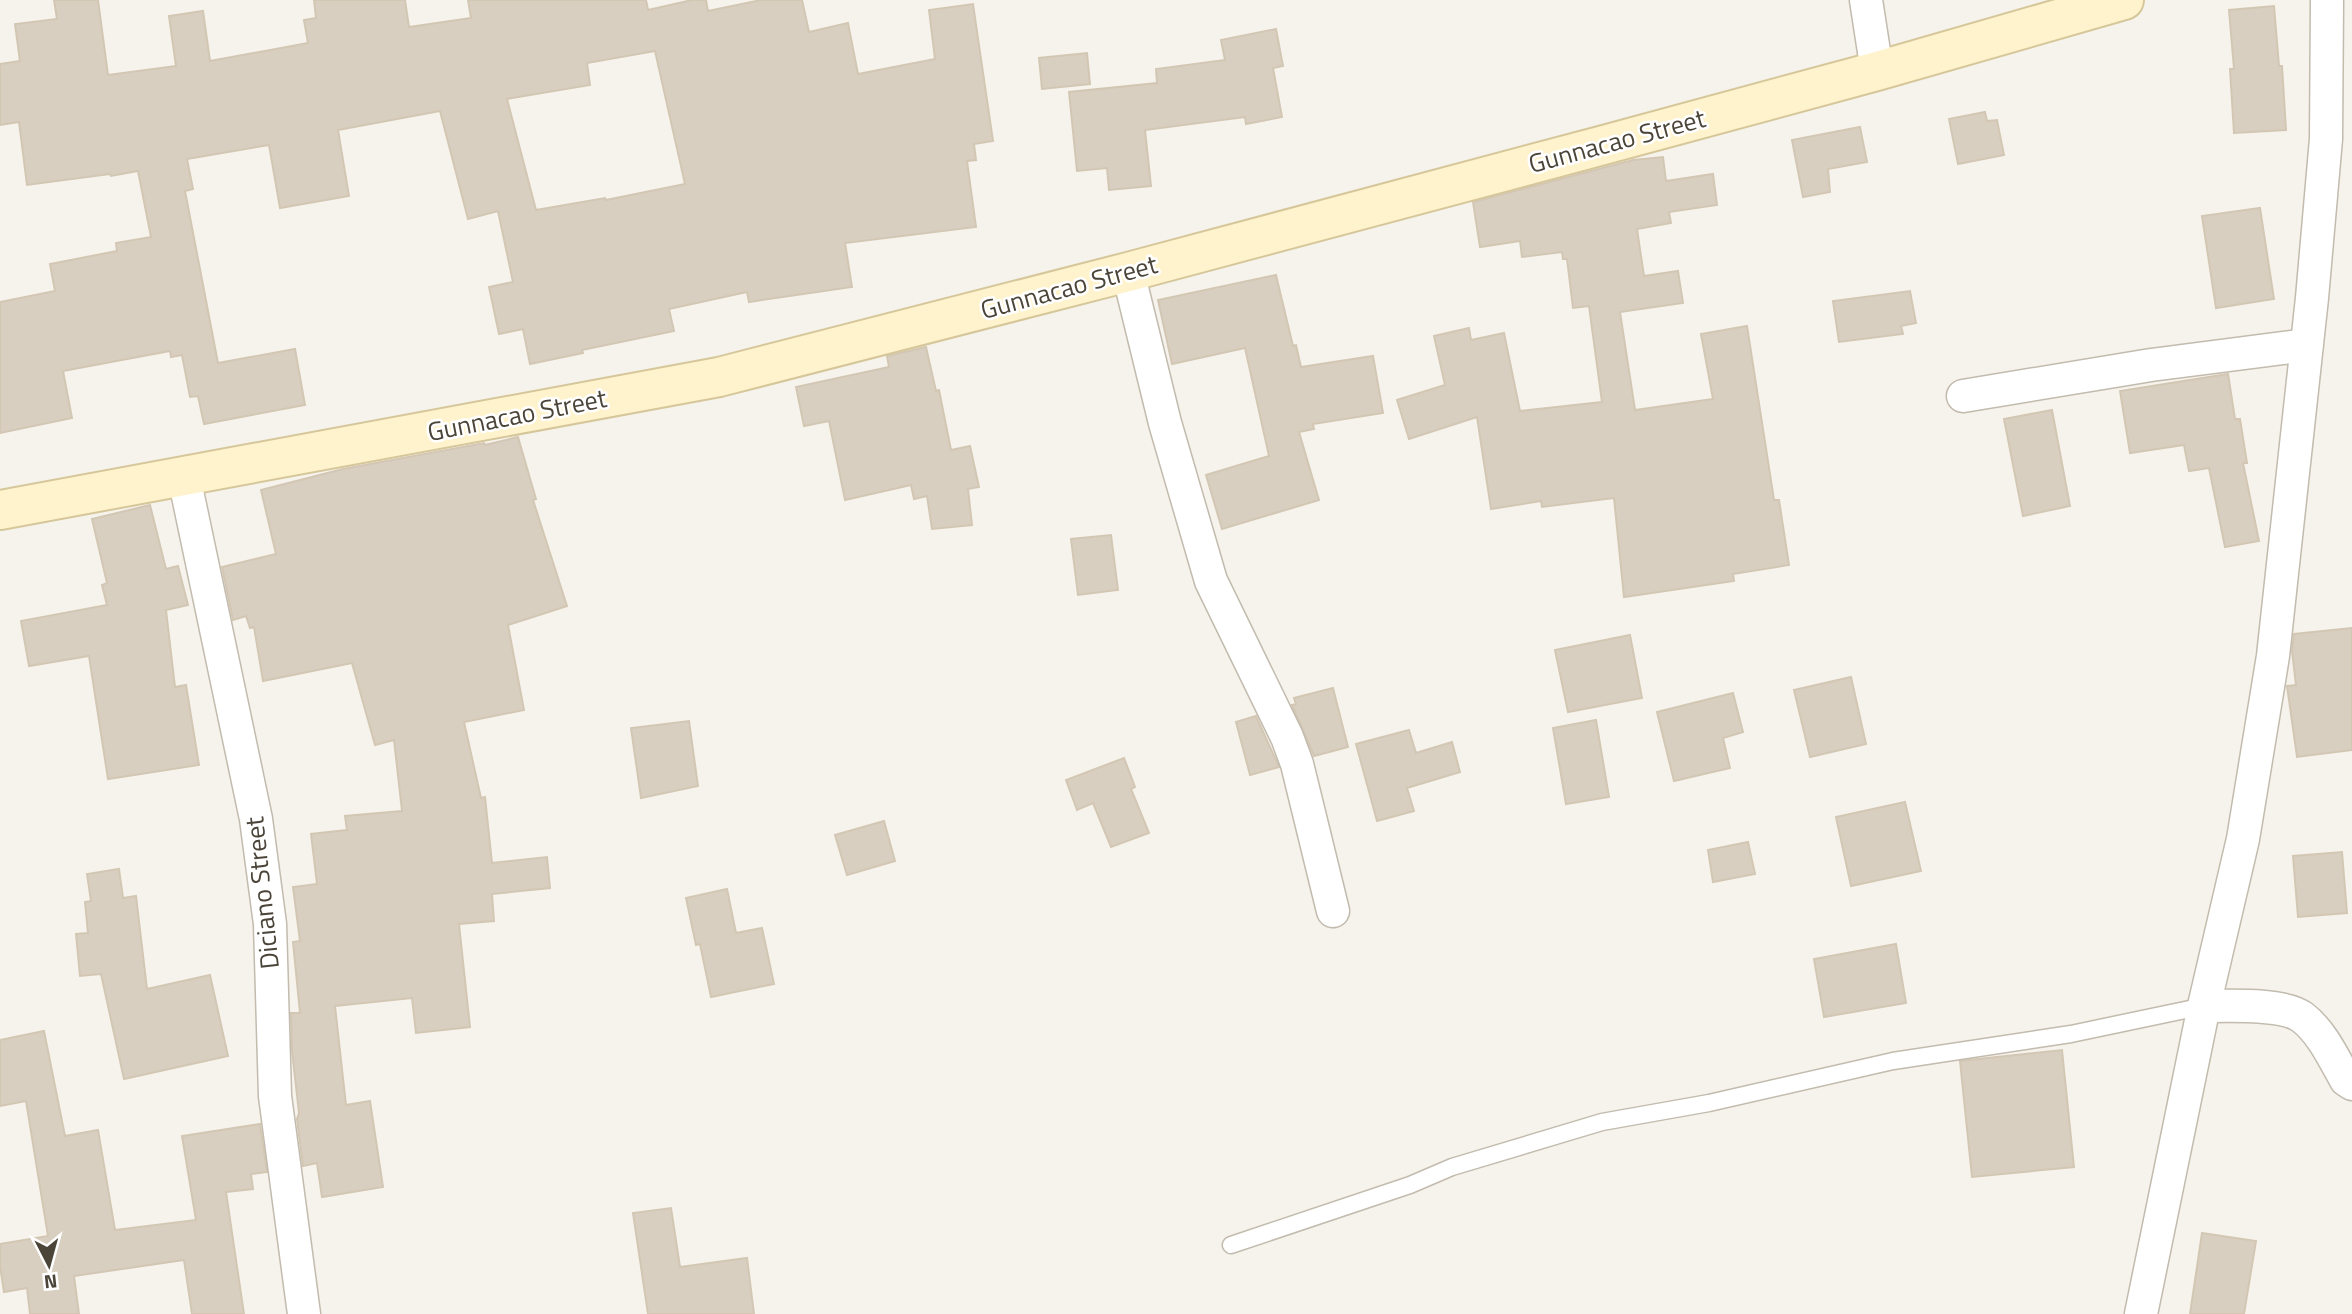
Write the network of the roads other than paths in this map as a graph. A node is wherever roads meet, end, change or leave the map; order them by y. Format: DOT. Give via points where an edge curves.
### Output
graph roads {
  1 [pos="1866,0"];
  2 [pos="2124,0"];
  3 [pos="2327,0"];
  4 [pos="1877,71"];
  5 [pos="1128,272"];
  6 [pos="2307,345"];
  7 [pos="1964,396"];
  8 [pos="184,477"];
  9 [pos="0,510"];
  10 [pos="1333,911"];
  11 [pos="2204,1006"];
  12 [pos="2352,1084"];
  13 [pos="1231,1245"];
  14 [pos="304,1314"];
  15 [pos="2141,1314"];
  1 -- 4 [label="street"];
  2 -- 4 [label="street, Gunnacao Street"];
  3 -- 6 [label="street" via="2326,139"];
  4 -- 5 [label="street, Gunnacao Street"];
  5 -- 8 [label="street, Gunnacao Street" via="719,377"];
  5 -- 10 [label="street" via="1211,581 1297,764"];
  6 -- 7 [label="street"];
  6 -- 11 [label="street" via="2273,656 2243,839"];
  8 -- 9 [label="street, Gunnacao Street"];
  8 -- 14 [label="street, Diciano Street" via="256,819 270,924 275,1097"];
  11 -- 12 [label="street" via="2269,1007 2300,1015"];
  11 -- 13 [label="lane" via="2071,1034 1893,1061 1602,1122 1452,1167"];
  11 -- 15 [label="street"];
}
